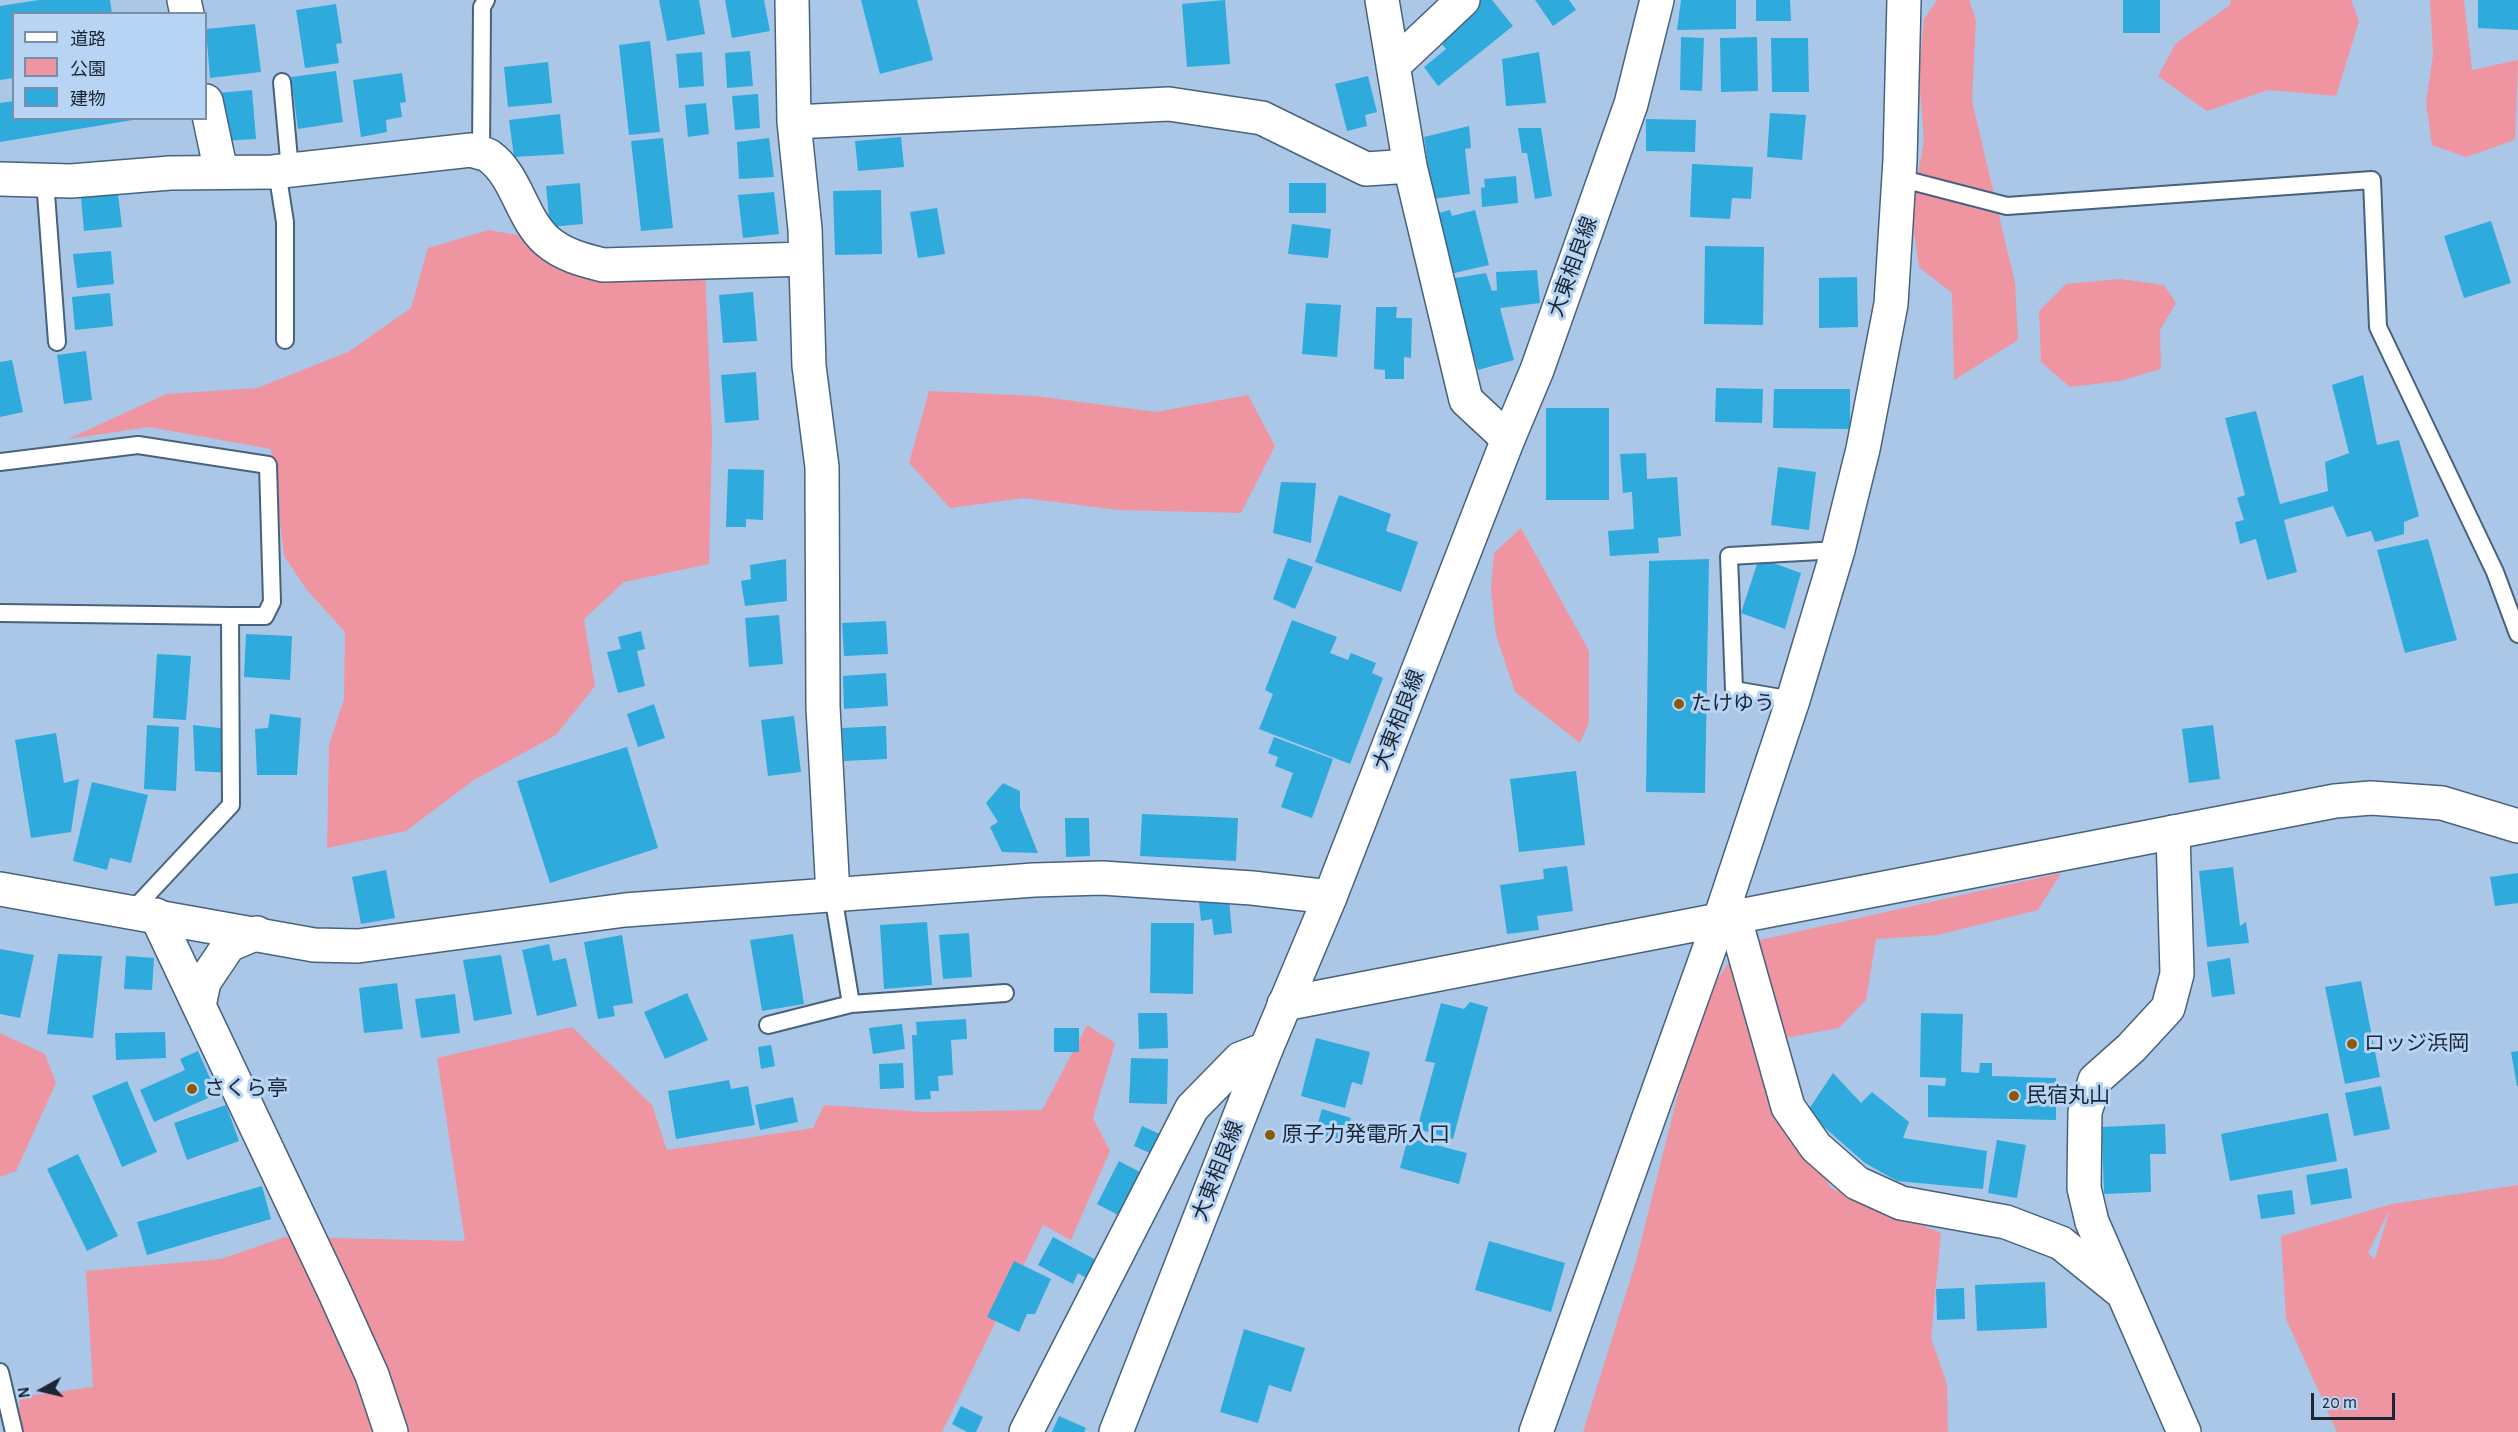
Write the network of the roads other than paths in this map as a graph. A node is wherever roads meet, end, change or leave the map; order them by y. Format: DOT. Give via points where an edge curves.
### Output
graph roads {
  1 [pos="792,0"];
  2 [pos="1382,0"];
  3 [pos="1462,0"];
  4 [pos="1657,0"];
  5 [pos="1904,0"];
  6 [pos="480,2"];
  7 [pos="1393,66"];
  8 [pos="282,82"];
  9 [pos="207,106"];
  10 [pos="794,122"];
  11 [pos="481,154"];
  12 [pos="1410,166"];
  13 [pos="283,170"];
  14 [pos="221,172"];
  15 [pos="1899,178"];
  16 [pos="0,179"];
  17 [pos="45,180"];
  18 [pos="806,259"];
  19 [pos="285,340"];
  20 [pos="57,342"];
  21 [pos="1508,439"];
  22 [pos="0,462"];
  23 [pos="1838,550"];
  24 [pos="0,613"];
  25 [pos="230,616"];
  26 [pos="2518,634"];
  27 [pos="1793,700"];
  28 [pos="2518,826"];
  29 [pos="2173,832"];
  30 [pos="0,888"];
  31 [pos="833,895"];
  32 [pos="1330,897"];
  33 [pos="144,913"];
  34 [pos="1727,917"];
  35 [pos="257,933"];
  36 [pos="1005,993"];
  37 [pos="850,1004"];
  38 [pos="1284,1004"];
  39 [pos="199,1006"];
  40 [pos="768,1025"];
  41 [pos="1266,1049"];
  42 [pos="2122,1293"];
  43 [pos="0,1372"];
  44 [pos="14,1432"];
  45 [pos="391,1432"];
  46 [pos="1026,1432"];
  47 [pos="1116,1432"];
  48 [pos="1536,1432"];
  49 [pos="2184,1432"];
  1 -- 10 [label="street"];
  2 -- 7 [label="street"];
  3 -- 7 [label="street"];
  4 -- 21 [label="street, 大東相良線" via="1631,104 1537,370"];
  5 -- 15 [label="street"];
  6 -- 11 [label="lane"];
  7 -- 12 [label="street"];
  8 -- 13 [label="lane"];
  9 -- 14 [label="street"];
  10 -- 12 [label="street" via="1169,104 1262,118 1366,169"];
  10 -- 18 [label="street"];
  11 -- 13 [label="street" via="471,150"];
  11 -- 18 [label="street" via="502,170 532,225 571,256 603,265"];
  12 -- 21 [label="street" via="1466,400"];
  13 -- 14 [label="street"];
  13 -- 19 [label="lane"];
  14 -- 17 [label="street"];
  15 -- 23 [label="street" via="1891,304 1863,449"];
  15 -- 26 [label="lane" via="2007,206 2372,180 2378,327 2495,572"];
  16 -- 17 [label="street"];
  17 -- 20 [label="lane"];
  18 -- 31 [label="street" via="809,366 822,467 823,707"];
  21 -- 32 [label="street, 大東相良線"];
  22 -- 25 [label="lane" via="138,445 268,465 272,602 265,616"];
  23 -- 27 [label="street"];
  23 -- 27 [label="lane" via="1729,556 1734,690"];
  24 -- 25 [label="lane"];
  25 -- 33 [label="lane" via="231,806"];
  27 -- 34 [label="street"];
  28 -- 29 [label="street" via="2442,803 2371,798 2335,801"];
  29 -- 34 [label="street"];
  29 -- 42 [label="street" via="2177,974 2168,1008 2094,1080 2085,1112 2084,1188 2092,1222"];
  30 -- 33 [label="street"];
  31 -- 32 [label="street" via="1102,878"];
  31 -- 35 [label="street" via="625,910 358,946 314,945"];
  31 -- 37 [label="lane"];
  32 -- 38 [label="street, 大東相良線"];
  33 -- 35 [label="street"];
  33 -- 39 [label="street"];
  34 -- 38 [label="street"];
  34 -- 42 [label="street" via="1788,1107 1816,1147 1857,1183 1901,1203 2006,1222 2061,1243"];
  34 -- 48 [label="street"];
  35 -- 39 [label="street" via="229,945 204,982"];
  36 -- 37 [label="lane"];
  37 -- 40 [label="lane"];
  38 -- 41 [label="street, 大東相良線"];
  39 -- 45 [label="street" via="372,1375"];
  41 -- 46 [label="street" via="1240,1059 1192,1108"];
  41 -- 47 [label="street, 大東相良線"];
  42 -- 49 [label="street"];
  43 -- 44 [label="lane"];
}
